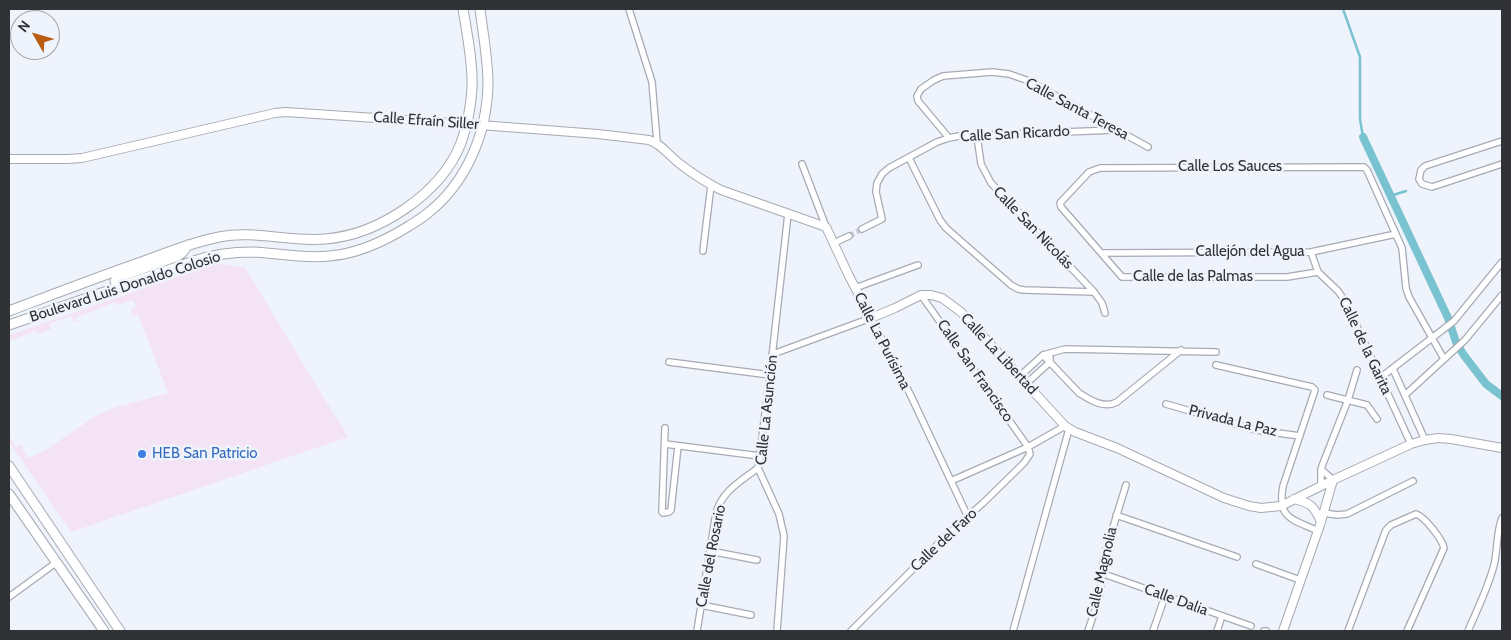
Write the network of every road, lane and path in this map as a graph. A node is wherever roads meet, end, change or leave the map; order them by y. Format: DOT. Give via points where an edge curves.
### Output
graph roads {
  1 [pos="463,9"];
  2 [pos="480,9"];
  3 [pos="629,9"];
  4 [pos="466,124"];
  5 [pos="483,125"];
  6 [pos="1116,130"];
  7 [pos="977,136"];
  8 [pos="949,138"];
  9 [pos="1502,141"];
  10 [pos="657,142"];
  11 [pos="1148,147"];
  12 [pos="909,158"];
  13 [pos="9,159"];
  14 [pos="802,164"];
  15 [pos="1502,164"];
  16 [pos="1095,169"];
  17 [pos="712,185"];
  18 [pos="788,214"];
  19 [pos="826,227"];
  20 [pos="862,229"];
  21 [pos="1396,234"];
  22 [pos="848,236"];
  23 [pos="834,243"];
  24 [pos="188,245"];
  25 [pos="702,251"];
  26 [pos="1312,252"];
  27 [pos="1102,253"];
  28 [pos="1502,262"];
  29 [pos="918,265"];
  30 [pos="1318,272"];
  31 [pos="116,288"];
  32 [pos="855,288"];
  33 [pos="1094,292"];
  34 [pos="921,295"];
  35 [pos="1502,295"];
  36 [pos="9,311"];
  37 [pos="1105,312"];
  38 [pos="871,318"];
  39 [pos="9,325"];
  40 [pos="1433,338"];
  41 [pos="1181,350"];
  42 [pos="1216,352"];
  43 [pos="773,354"];
  44 [pos="1051,354"];
  45 [pos="1044,355"];
  46 [pos="1444,359"];
  47 [pos="669,362"];
  48 [pos="1050,362"];
  49 [pos="1216,365"];
  50 [pos="1393,369"];
  51 [pos="1357,370"];
  52 [pos="770,375"];
  53 [pos="1020,376"];
  54 [pos="1380,378"];
  55 [pos="1027,383"];
  56 [pos="1327,395"];
  57 [pos="1404,395"];
  58 [pos="1348,400"];
  59 [pos="1166,404"];
  60 [pos="1377,419"];
  61 [pos="665,428"];
  62 [pos="1067,428"];
  63 [pos="1300,436"];
  64 [pos="1425,440"];
  65 [pos="665,444"];
  66 [pos="1411,444"];
  67 [pos="678,446"];
  68 [pos="1028,447"];
  69 [pos="1502,448"];
  70 [pos="760,456"];
  71 [pos="758,468"];
  72 [pos="9,469"];
  73 [pos="1321,469"];
  74 [pos="1332,480"];
  75 [pos="951,481"];
  76 [pos="1413,481"];
  77 [pos="1126,485"];
  78 [pos="1321,486"];
  79 [pos="9,494"];
  80 [pos="1294,499"];
  81 [pos="1281,506"];
  82 [pos="1324,513"];
  83 [pos="1116,515"];
  84 [pos="968,517"];
  85 [pos="1502,518"];
  86 [pos="1321,522"];
  87 [pos="1318,531"];
  88 [pos="710,551"];
  89 [pos="1238,557"];
  90 [pos="757,560"];
  91 [pos="56,562"];
  92 [pos="1256,564"];
  93 [pos="1101,573"];
  94 [pos="1300,580"];
  95 [pos="1165,596"];
  96 [pos="9,597"];
  97 [pos="701,605"];
  98 [pos="750,615"];
  99 [pos="1222,616"];
  100 [pos="1251,626"];
  101 [pos="104,631"];
  102 [pos="120,631"];
  103 [pos="697,631"];
  104 [pos="777,631"];
  105 [pos="851,631"];
  106 [pos="1014,631"];
  107 [pos="1088,631"];
  108 [pos="1153,631"];
  109 [pos="1217,631"];
  110 [pos="1282,631"];
  111 [pos="1348,631"];
  112 [pos="1407,631"];
  113 [pos="1468,631"];
  1 -- 4 [label="main road, Boulevard Luis Donaldo Colosio" via="472,86"];
  2 -- 5 [label="main road, Boulevard Luis Donaldo Colosio" via="488,84"];
  3 -- 10 [label="street" via="652,82"];
  4 -- 5 [label="street, Calle Efraín Siller"];
  4 -- 13 [label="street, Calle Efraín Siller" via="285,112 82,158"];
  4 -- 24 [label="main road, Boulevard Luis Donaldo Colosio" via="449,165 434,184 415,202 375,226 325,239 250,234"];
  5 -- 10 [label="street, Calle Efraín Siller"];
  5 -- 31 [label="main road, Boulevard Luis Donaldo Colosio" via="473,155 445,198 428,214 404,229 361,250 314,257 222,253"];
  6 -- 7 [label="street, Calle San Ricardo"];
  6 -- 8 [label="street, Calle Santa Teresa" via="1029,80 992,72 943,76 918,93 918,101"];
  6 -- 11 [label="street, Calle Santa Teresa"];
  7 -- 8 [label="street, Calle San Ricardo"];
  7 -- 33 [label="street, Calle San Nicolás" via="981,164 991,183"];
  8 -- 12 [label="street, Calle San Ricardo"];
  9 -- 15 [label="street" via="1425,166 1419,179 1422,184 1432,187"];
  10 -- 17 [label="street" via="679,164"];
  12 -- 20 [label="street, Calle San Ricardo" via="882,174 876,192 882,218"];
  12 -- 33 [label="street" via="946,228 1011,285 1024,290"];
  14 -- 19 [label="street, Calle La Purísima"];
  16 -- 21 [label="street, Calle Los Sauces" via="1366,168"];
  16 -- 27 [label="street, Calle de las Palmas" via="1062,200 1060,206"];
  17 -- 18 [label="street"];
  17 -- 25 [label="street"];
  18 -- 19 [label="street"];
  18 -- 43 [label="street, Calle La Asunción"];
  19 -- 23 [label="street, Calle La Purísima"];
  21 -- 26 [label="street, Callejón del Agua"];
  21 -- 40 [label="street" via="1402,248 1409,297"];
  22 -- 23 [label="street"];
  23 -- 32 [label="street, Calle La Purísima"];
  24 -- 31 [label="main road" via="178,256 117,278"];
  24 -- 36 [label="main road, Boulevard Luis Donaldo Colosio"];
  26 -- 27 [label="street, Callejón del Agua"];
  26 -- 30 [label="street, Calle de la Garita"];
  27 -- 30 [label="street, Calle de las Palmas" via="1119,274 1127,278 1287,277"];
  28 -- 40 [label="street" via="1454,321"];
  29 -- 32 [label="street"];
  30 -- 54 [label="street, Calle de la Garita" via="1345,301"];
  31 -- 39 [label="main road, Boulevard Luis Donaldo Colosio"];
  32 -- 38 [label="street, Calle La Purísima"];
  33 -- 37 [label="street, Calle San Nicolás"];
  34 -- 38 [label="street"];
  34 -- 53 [label="street, Calle La Libertad" via="936,296 961,312"];
  34 -- 68 [label="street, Calle San Francisco"];
  35 -- 46 [label="street" via="1465,340"];
  38 -- 43 [label="street"];
  38 -- 75 [label="street, Calle La Purísima"];
  40 -- 46 [label="street"];
  40 -- 50 [label="street"];
  41 -- 42 [label="street"];
  41 -- 44 [label="street" via="1065,349"];
  41 -- 48 [label="street" via="1117,402 1108,405 1079,393"];
  43 -- 52 [label="street, Calle La Asunción"];
  44 -- 45 [label="street"];
  44 -- 48 [label="street"];
  45 -- 48 [label="street"];
  45 -- 53 [label="street"];
  46 -- 57 [label="street"];
  47 -- 52 [label="street"];
  48 -- 55 [label="street"];
  49 -- 63 [label="street" via="1312,387 1315,390"];
  50 -- 54 [label="street"];
  50 -- 57 [label="street, Calle de la Garita"];
  51 -- 58 [label="street"];
  52 -- 70 [label="street, Calle La Asunción"];
  53 -- 55 [label="street, Calle La Libertad"];
  54 -- 66 [label="street, Calle de la Garita"];
  55 -- 62 [label="street, Calle La Libertad"];
  56 -- 58 [label="street"];
  57 -- 64 [label="street, Calle de la Garita"];
  58 -- 60 [label="street" via="1368,405"];
  58 -- 73 [label="street"];
  59 -- 63 [label="street, Privada La Paz" via="1256,430"];
  61 -- 65 [label="street"];
  62 -- 68 [label="street"];
  62 -- 81 [label="street" via="1224,498 1249,506"];
  62 -- 106 [label="street"];
  63 -- 81 [label="street" via="1283,486"];
  64 -- 66 [label="street"];
  64 -- 69 [label="street" via="1451,439"];
  65 -- 67 [label="street"];
  65 -- 67 [label="street" via="663,513 671,510"];
  66 -- 74 [label="street"];
  67 -- 70 [label="street"];
  68 -- 75 [label="street"];
  68 -- 84 [label="street, Calle del Faro" via="1030,454 1024,462"];
  70 -- 71 [label="street, Calle La Asunción"];
  71 -- 88 [label="street, Calle del Rosario" via="722,498 716,513"];
  71 -- 104 [label="street, Calle La Asunción" via="779,514 784,536"];
  72 -- 102 [label="main road"];
  73 -- 74 [label="street"];
  73 -- 78 [label="street"];
  74 -- 78 [label="street"];
  74 -- 82 [label="street"];
  75 -- 84 [label="street, Calle La Purísima"];
  76 -- 82 [label="street" via="1347,514"];
  77 -- 83 [label="street, Calle Magnolia"];
  78 -- 80 [label="street"];
  79 -- 91 [label="main road"];
  80 -- 81 [label="street"];
  80 -- 86 [label="street" via="1314,508"];
  81 -- 87 [label="street" via="1289,517"];
  82 -- 86 [label="street"];
  83 -- 89 [label="street"];
  83 -- 93 [label="street, Calle Magnolia"];
  84 -- 105 [label="street, Calle del Faro"];
  85 -- 113 [label="street" via="1492,574"];
  86 -- 87 [label="street"];
  87 -- 94 [label="street"];
  88 -- 90 [label="street"];
  88 -- 97 [label="street, Calle del Rosario"];
  91 -- 96 [label="street"];
  91 -- 101 [label="main road"];
  92 -- 94 [label="street"];
  93 -- 95 [label="street, Calle Dalia"];
  93 -- 107 [label="street, Calle Magnolia" via="1100,595"];
  94 -- 110 [label="street"];
  95 -- 99 [label="street, Calle Dalia"];
  95 -- 108 [label="street"];
  97 -- 98 [label="street"];
  97 -- 103 [label="street, Calle del Rosario"];
  99 -- 100 [label="street, Calle Dalia"];
  99 -- 109 [label="street"];
  111 -- 112 [label="street" via="1386,530 1418,514 1443,543 1444,552"];
}
